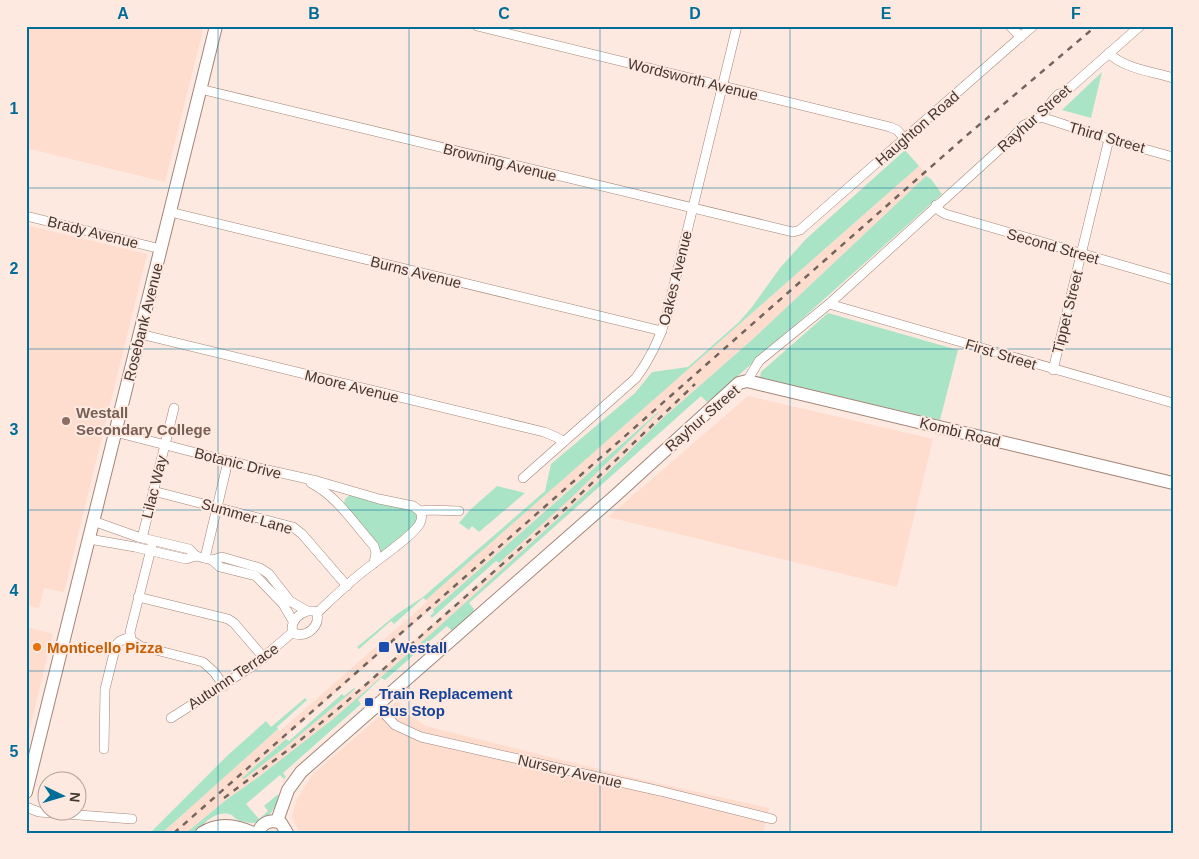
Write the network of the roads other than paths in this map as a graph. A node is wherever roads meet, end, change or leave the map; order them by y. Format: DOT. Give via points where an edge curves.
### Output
graph roads {
  1 [pos="216,26"];
  2 [pos="477,26"];
  3 [pos="737,26"];
  4 [pos="1010,26"];
  5 [pos="1033,26"];
  6 [pos="1140,26"];
  7 [pos="1021,37"];
  8 [pos="1109,53"];
  9 [pos="1173,78"];
  10 [pos="722,86"];
  11 [pos="200,89"];
  12 [pos="1041,117"];
  13 [pos="905,139"];
  14 [pos="1109,139"];
  15 [pos="1173,157"];
  16 [pos="936,205"];
  17 [pos="693,209"];
  18 [pos="170,212"];
  19 [pos="26,216"];
  20 [pos="800,230"];
  21 [pos="161,249"];
  22 [pos="1081,254"];
  23 [pos="1173,280"];
  24 [pos="829,304"];
  25 [pos="662,331"];
  26 [pos="140,334"];
  27 [pos="1053,370"];
  28 [pos="747,381"];
  29 [pos="1173,403"];
  30 [pos="174,408"];
  31 [pos="116,432"];
  32 [pos="563,441"];
  33 [pos="165,444"];
  34 [pos="228,461"];
  35 [pos="523,478"];
  36 [pos="303,479"];
  37 [pos="1173,483"];
  38 [pos="153,490"];
  39 [pos="350,491"];
  40 [pos="217,507"];
  41 [pos="340,508"];
  42 [pos="459,510"];
  43 [pos="420,511"];
  44 [pos="93,521"];
  45 [pos="142,538"];
  46 [pos="89,539"];
  47 [pos="152,546"];
  48 [pos="204,558"];
  49 [pos="374,563"];
  50 [pos="347,586"];
  51 [pos="138,597"];
  52 [pos="307,610"];
  53 [pos="317,613"];
  54 [pos="293,621"];
  55 [pos="293,632"];
  56 [pos="130,637"];
  57 [pos="264,658"];
  58 [pos="224,686"];
  59 [pos="377,706"];
  60 [pos="171,718"];
  61 [pos="104,749"];
  62 [pos="26,792"];
  63 [pos="26,807"];
  64 [pos="132,819"];
  65 [pos="772,819"];
  66 [pos="276,822"];
  67 [pos="202,833"];
  68 [pos="253,833"];
  69 [pos="258,833"];
  70 [pos="287,833"];
  1 -- 11 [label="main road, Rosebank Avenue"];
  2 -- 10 [label="street, Wordsworth Avenue"];
  3 -- 10 [label="street, Oakes Avenue"];
  4 -- 7 [label="street"];
  5 -- 7 [label="street, Haughton Road"];
  6 -- 8 [label="street, Rayhur Street"];
  7 -- 13 [label="street, Haughton Road"];
  8 -- 9 [label="street" via="1122,63"];
  8 -- 12 [label="street, Rayhur Street" via="1059,94"];
  10 -- 13 [label="street, Wordsworth Avenue" via="890,127"];
  10 -- 17 [label="street, Oakes Avenue"];
  11 -- 17 [label="street, Browning Avenue"];
  11 -- 18 [label="main road, Rosebank Avenue"];
  12 -- 14 [label="street, Third Street"];
  12 -- 16 [label="street, Rayhur Street" via="1024,125"];
  13 -- 20 [label="street, Haughton Road"];
  14 -- 15 [label="street, Third Street"];
  14 -- 22 [label="street, Tippet Street"];
  16 -- 22 [label="street, Second Street" via="945,214"];
  16 -- 24 [label="street, Rayhur Street"];
  17 -- 20 [label="street, Browning Avenue" via="793,232"];
  17 -- 25 [label="street, Oakes Avenue"];
  18 -- 21 [label="main road, Rosebank Avenue"];
  18 -- 25 [label="street, Burns Avenue"];
  19 -- 21 [label="street, Brady Avenue"];
  21 -- 26 [label="main road, Rosebank Avenue"];
  22 -- 23 [label="street, Second Street"];
  22 -- 27 [label="street, Tippet Street"];
  24 -- 27 [label="street, First Street"];
  24 -- 28 [label="street, Rayhur Street" via="760,362"];
  25 -- 32 [label="street, Oakes Avenue" via="649,360 636,378"];
  26 -- 31 [label="main road, Rosebank Avenue"];
  26 -- 32 [label="street, Moore Avenue" via="544,432"];
  27 -- 29 [label="street, First Street"];
  28 -- 37 [label="main road, Kombi Road"];
  28 -- 59 [label="main road, Rayhur Street" via="732,388"];
  30 -- 33 [label="street, Lilac Way"];
  31 -- 33 [label="street, Botanic Drive"];
  31 -- 44 [label="main road, Rosebank Avenue"];
  32 -- 35 [label="street, Oakes Avenue"];
  33 -- 34 [label="street, Botanic Drive"];
  33 -- 38 [label="street, Lilac Way"];
  34 -- 36 [label="street, Botanic Drive"];
  34 -- 40 [label="street"];
  36 -- 39 [label="street, Botanic Drive"];
  36 -- 41 [label="street, Botanic Drive" via="321,489"];
  38 -- 40 [label="street, Summer Lane"];
  38 -- 45 [label="street, Lilac Way"];
  39 -- 41 [label="street" via="343,497"];
  39 -- 43 [label="street, Botanic Drive" via="413,506"];
  40 -- 48 [label="street"];
  40 -- 50 [label="street, Summer Lane" via="294,528"];
  41 -- 49 [label="street, Botanic Drive" via="375,548"];
  42 -- 43 [label="street, Botanic Drive"];
  43 -- 49 [label="street" via="422,518 418,526"];
  44 -- 45 [label="street"];
  44 -- 46 [label="main road, Rosebank Avenue"];
  45 -- 47 [label="street"];
  46 -- 47 [label="street"];
  46 -- 62 [label="main road, Rosebank Avenue"];
  47 -- 48 [label="street" via="189,549"];
  47 -- 51 [label="street"];
  48 -- 52 [label="street" via="222,558 260,568 290,601"];
  48 -- 54 [label="street" via="220,567 258,577 283,604"];
  49 -- 50 [label="street"];
  50 -- 53 [label="street"];
  51 -- 56 [label="street"];
  51 -- 57 [label="street" via="228,619"];
  52 -- 53 [label="street"];
  52 -- 54 [label="street"];
  53 -- 55 [label="street" via="317,623 311,630 303,634"];
  54 -- 55 [label="street"];
  55 -- 57 [label="street, Autumn Terrace"];
  56 -- 58 [label="street" via="140,646 203,662"];
  56 -- 61 [label="street" via="116,645 106,684"];
  57 -- 58 [label="street, Autumn Terrace"];
  58 -- 60 [label="street, Autumn Terrace"];
  59 -- 65 [label="street, Nursery Avenue" via="395,725 421,737"];
  59 -- 66 [label="main road, Rayhur Street" via="302,772 288,790"];
  63 -- 64 [label="street" via="39,812"];
  66 -- 69 [label="main road" via="264,824"];
  66 -- 70 [label="main road" via="285,827"];
  67 -- 68 [label="main road" via="219,825"];
}
